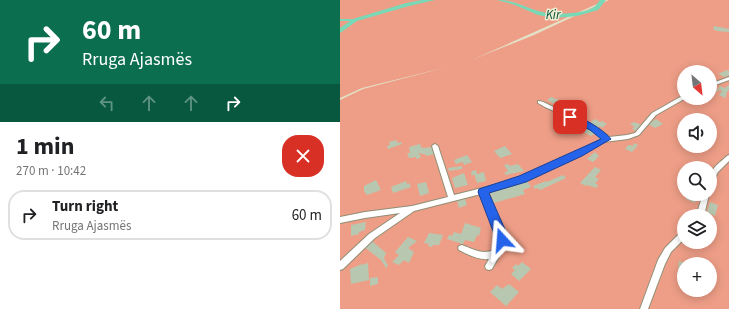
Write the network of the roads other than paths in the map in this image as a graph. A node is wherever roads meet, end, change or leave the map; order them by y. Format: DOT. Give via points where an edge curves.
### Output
graph roads {
  1 [pos="729,78"];
  2 [pos="717,83"];
  3 [pos="677,101"];
  4 [pos="540,102"];
  5 [pos="607,139"];
  6 [pos="435,146"];
  7 [pos="729,157"];
  8 [pos="717,169"];
  9 [pos="483,192"];
  10 [pos="452,199"];
  11 [pos="412,209"];
  12 [pos="340,220"];
  13 [pos="677,241"];
  14 [pos="462,248"];
  15 [pos="496,253"];
  16 [pos="340,266"];
  17 [pos="489,266"];
  18 [pos="644,308"];
  1 -- 2 [label="street"];
  3 -- 5 [label="street" via="654,114 637,134"];
  4 -- 5 [label="street" via="585,124"];
  5 -- 9 [label="street" via="522,179"];
  6 -- 10 [label="street"];
  7 -- 8 [label="street"];
  9 -- 10 [label="street"];
  9 -- 15 [label="street" via="501,234 500,248"];
  10 -- 11 [label="street"];
  11 -- 12 [label="street" via="365,214"];
  11 -- 16 [label="street" via="372,236"];
  13 -- 18 [label="street" via="661,263"];
  14 -- 15 [label="street" via="486,257"];
  15 -- 17 [label="street"];
}
